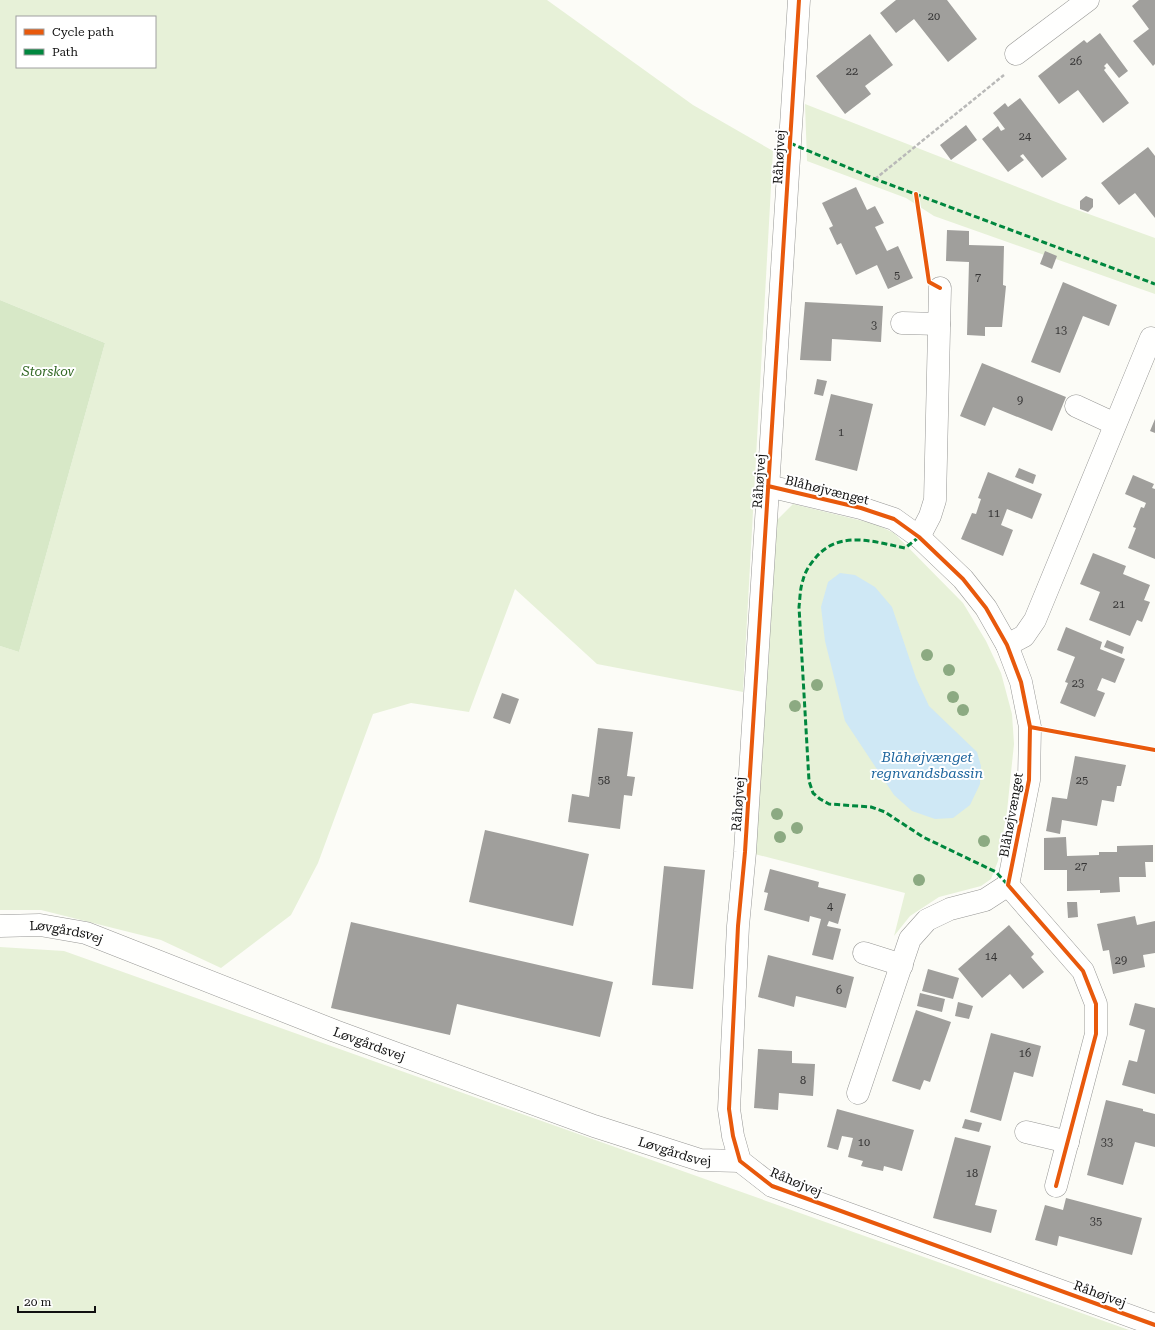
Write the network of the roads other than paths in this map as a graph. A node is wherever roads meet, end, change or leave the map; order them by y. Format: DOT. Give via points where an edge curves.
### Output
graph roads {
  1 [pos="798,0"];
  2 [pos="1088,0"];
  3 [pos="1016,54"];
  4 [pos="940,288"];
  5 [pos="902,323"];
  6 [pos="939,324"];
  7 [pos="1151,338"];
  8 [pos="1076,406"];
  9 [pos="1115,424"];
  10 [pos="768,486"];
  11 [pos="919,537"];
  12 [pos="1007,645"];
  13 [pos="1008,885"];
  14 [pos="0,926"];
  15 [pos="864,952"];
  16 [pos="902,965"];
  17 [pos="858,1093"];
  18 [pos="1026,1132"];
  19 [pos="1068,1142"];
  20 [pos="740,1161"];
  21 [pos="1056,1186"];
  22 [pos="1155,1324"];
  1 -- 10 [label="street, Råhøjvej"];
  2 -- 3 [label="street"];
  4 -- 6 [label="street"];
  5 -- 6 [label="street"];
  6 -- 11 [label="street" via="935,500"];
  7 -- 9 [label="street"];
  8 -- 9 [label="street"];
  9 -- 12 [label="street" via="1035,620 1024,636"];
  10 -- 11 [label="street, Blåhøjvænget" via="861,508 894,520"];
  10 -- 20 [label="street, Råhøjvej" via="738,926 729,1109"];
  11 -- 12 [label="street, Blåhøjvænget" via="963,580 986,608"];
  12 -- 13 [label="street, Blåhøjvænget" via="1021,682 1030,726 1029,780"];
  13 -- 16 [label="street" via="985,900 950,909 927,920 910,939"];
  13 -- 19 [label="street" via="1083,970 1096,1004 1096,1034"];
  14 -- 20 [label="street, Løvgårdsvej" via="40,925 86,933 335,1031 594,1126 700,1160"];
  15 -- 16 [label="street"];
  16 -- 17 [label="street"];
  18 -- 19 [label="street"];
  19 -- 21 [label="street"];
  20 -- 22 [label="street, Råhøjvej" via="772,1186"];
}
